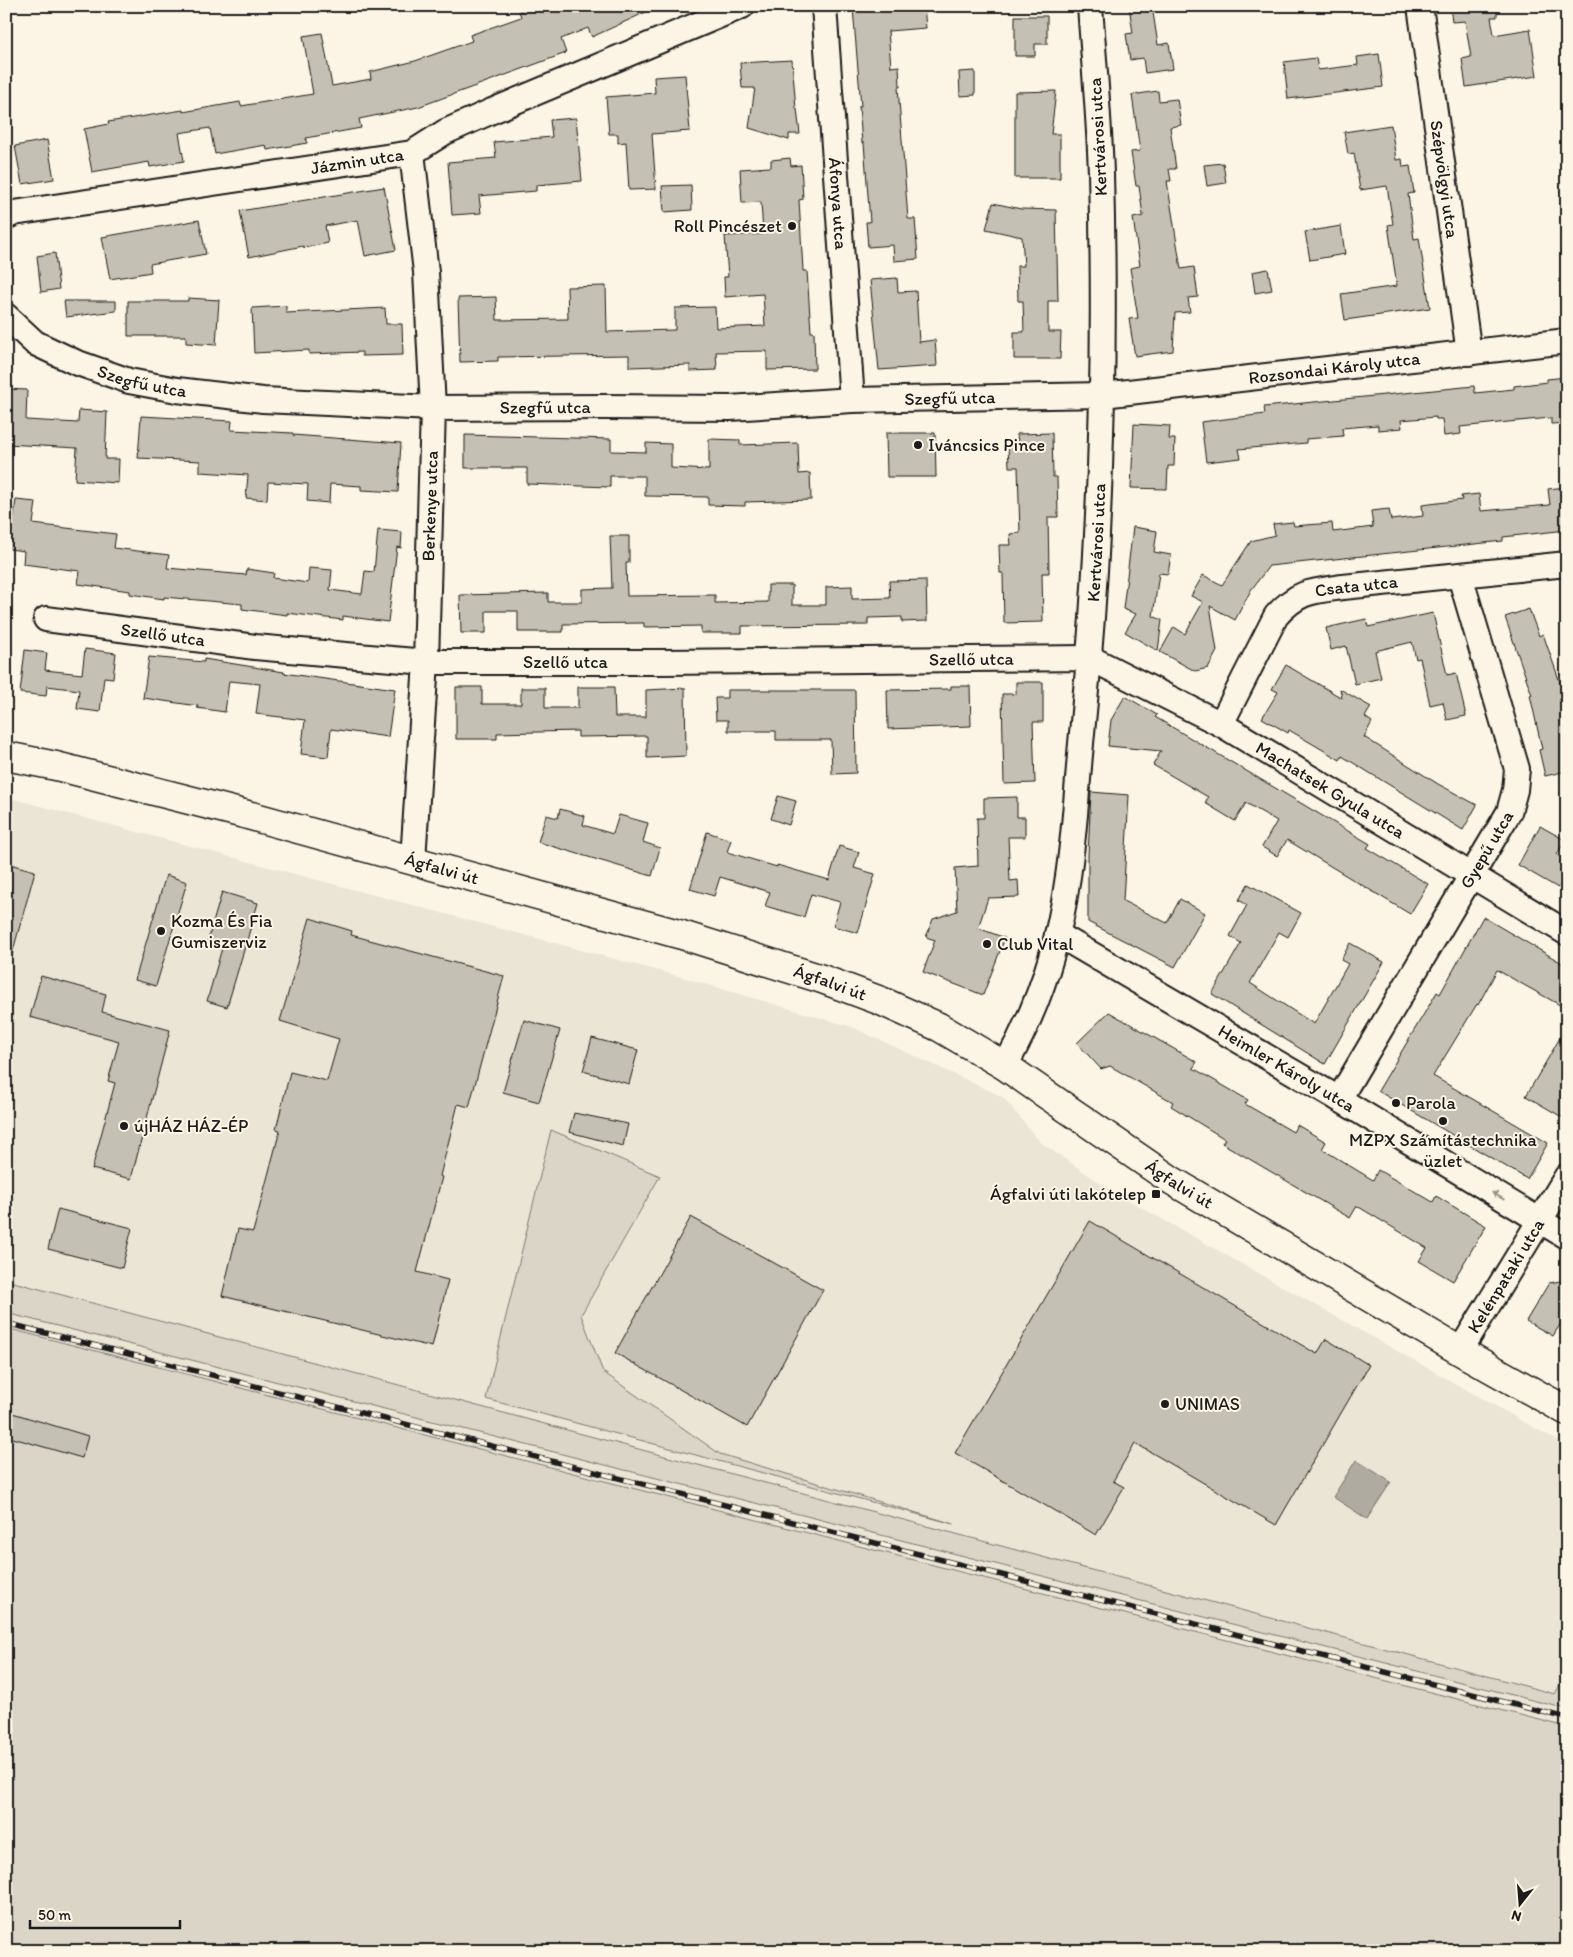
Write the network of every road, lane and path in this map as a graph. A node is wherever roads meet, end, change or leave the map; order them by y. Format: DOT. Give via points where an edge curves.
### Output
graph roads {
  1 [pos="742,6"];
  2 [pos="824,6"];
  3 [pos="1090,6"];
  4 [pos="1420,6"];
  5 [pos="412,153"];
  6 [pos="6,217"];
  7 [pos="6,316"];
  8 [pos="1567,341"];
  9 [pos="1469,353"];
  10 [pos="1102,395"];
  11 [pos="852,400"];
  12 [pos="432,408"];
  13 [pos="1567,564"];
  14 [pos="1460,576"];
  15 [pos="46,619"];
  16 [pos="1090,658"];
  17 [pos="426,662"];
  18 [pos="1221,724"];
  19 [pos="6,756"];
  20 [pos="413,860"];
  21 [pos="1471,877"];
  22 [pos="1567,933"];
  23 [pos="1057,934"];
  24 [pos="1005,1066"];
  25 [pos="1339,1099"];
  26 [pos="1567,1176"];
  27 [pos="1540,1221"];
  28 [pos="1567,1237"];
  29 [pos="1460,1351"];
  30 [pos="1567,1411"];
  1 -- 5 [label="street, Jázmin utca" via="484,114 445,132"];
  2 -- 11 [label="street, Áfonya utca"];
  3 -- 10 [label="street, Kertvárosi utca" via="1101,171"];
  4 -- 9 [label="street, Szépvölgyi utca"];
  5 -- 6 [label="street, Jázmin utca"];
  5 -- 12 [label="street, Berkenye utca" via="426,272"];
  7 -- 12 [label="street, Szegfű utca" via="35,343 75,362 130,381 263,400"];
  8 -- 9 [label="street, Rozsondai Károly utca"];
  9 -- 10 [label="street, Rozsondai Károly utca"];
  10 -- 11 [label="street, Szegfű utca"];
  10 -- 16 [label="street, Kertvárosi utca"];
  11 -- 12 [label="street, Szegfű utca" via="730,408"];
  12 -- 17 [label="street, Berkenye utca"];
  13 -- 14 [label="street, Csata utca"];
  14 -- 18 [label="street, Csata utca" via="1327,589 1310,592 1288,602 1276,616"];
  14 -- 21 [label="street, Gyepű utca" via="1517,769 1509,812"];
  15 -- 17 [label="street, Szellő utca" via="255,647"];
  16 -- 17 [label="street, Szellő utca"];
  16 -- 18 [label="street, Machatsek Gyula utca"];
  16 -- 23 [label="street, Kertvárosi utca" via="1067,883"];
  17 -- 20 [label="street, Berkenye utca"];
  18 -- 21 [label="street, Machatsek Gyula utca"];
  19 -- 20 [label="street, Ágfalvi út" via="191,800"];
  20 -- 24 [label="street, Ágfalvi út" via="682,935 822,979 939,1027"];
  21 -- 22 [label="street, Machatsek Gyula utca"];
  21 -- 25 [label="street, Gyepű utca"];
  23 -- 24 [label="street, Kertvárosi utca" via="1035,1006"];
  23 -- 25 [label="street, Heimler Károly utca"];
  24 -- 29 [label="street, Ágfalvi út" via="1171,1180"];
  27 -- 25 [label="street, Heimler Károly utca, one-way"];
  26 -- 27 [label="street, Kelénpataki utca"];
  27 -- 28 [label="street, Heimler Károly utca"];
  27 -- 29 [label="street, Kelénpataki utca"];
  29 -- 30 [label="street, Ágfalvi út"];
}
